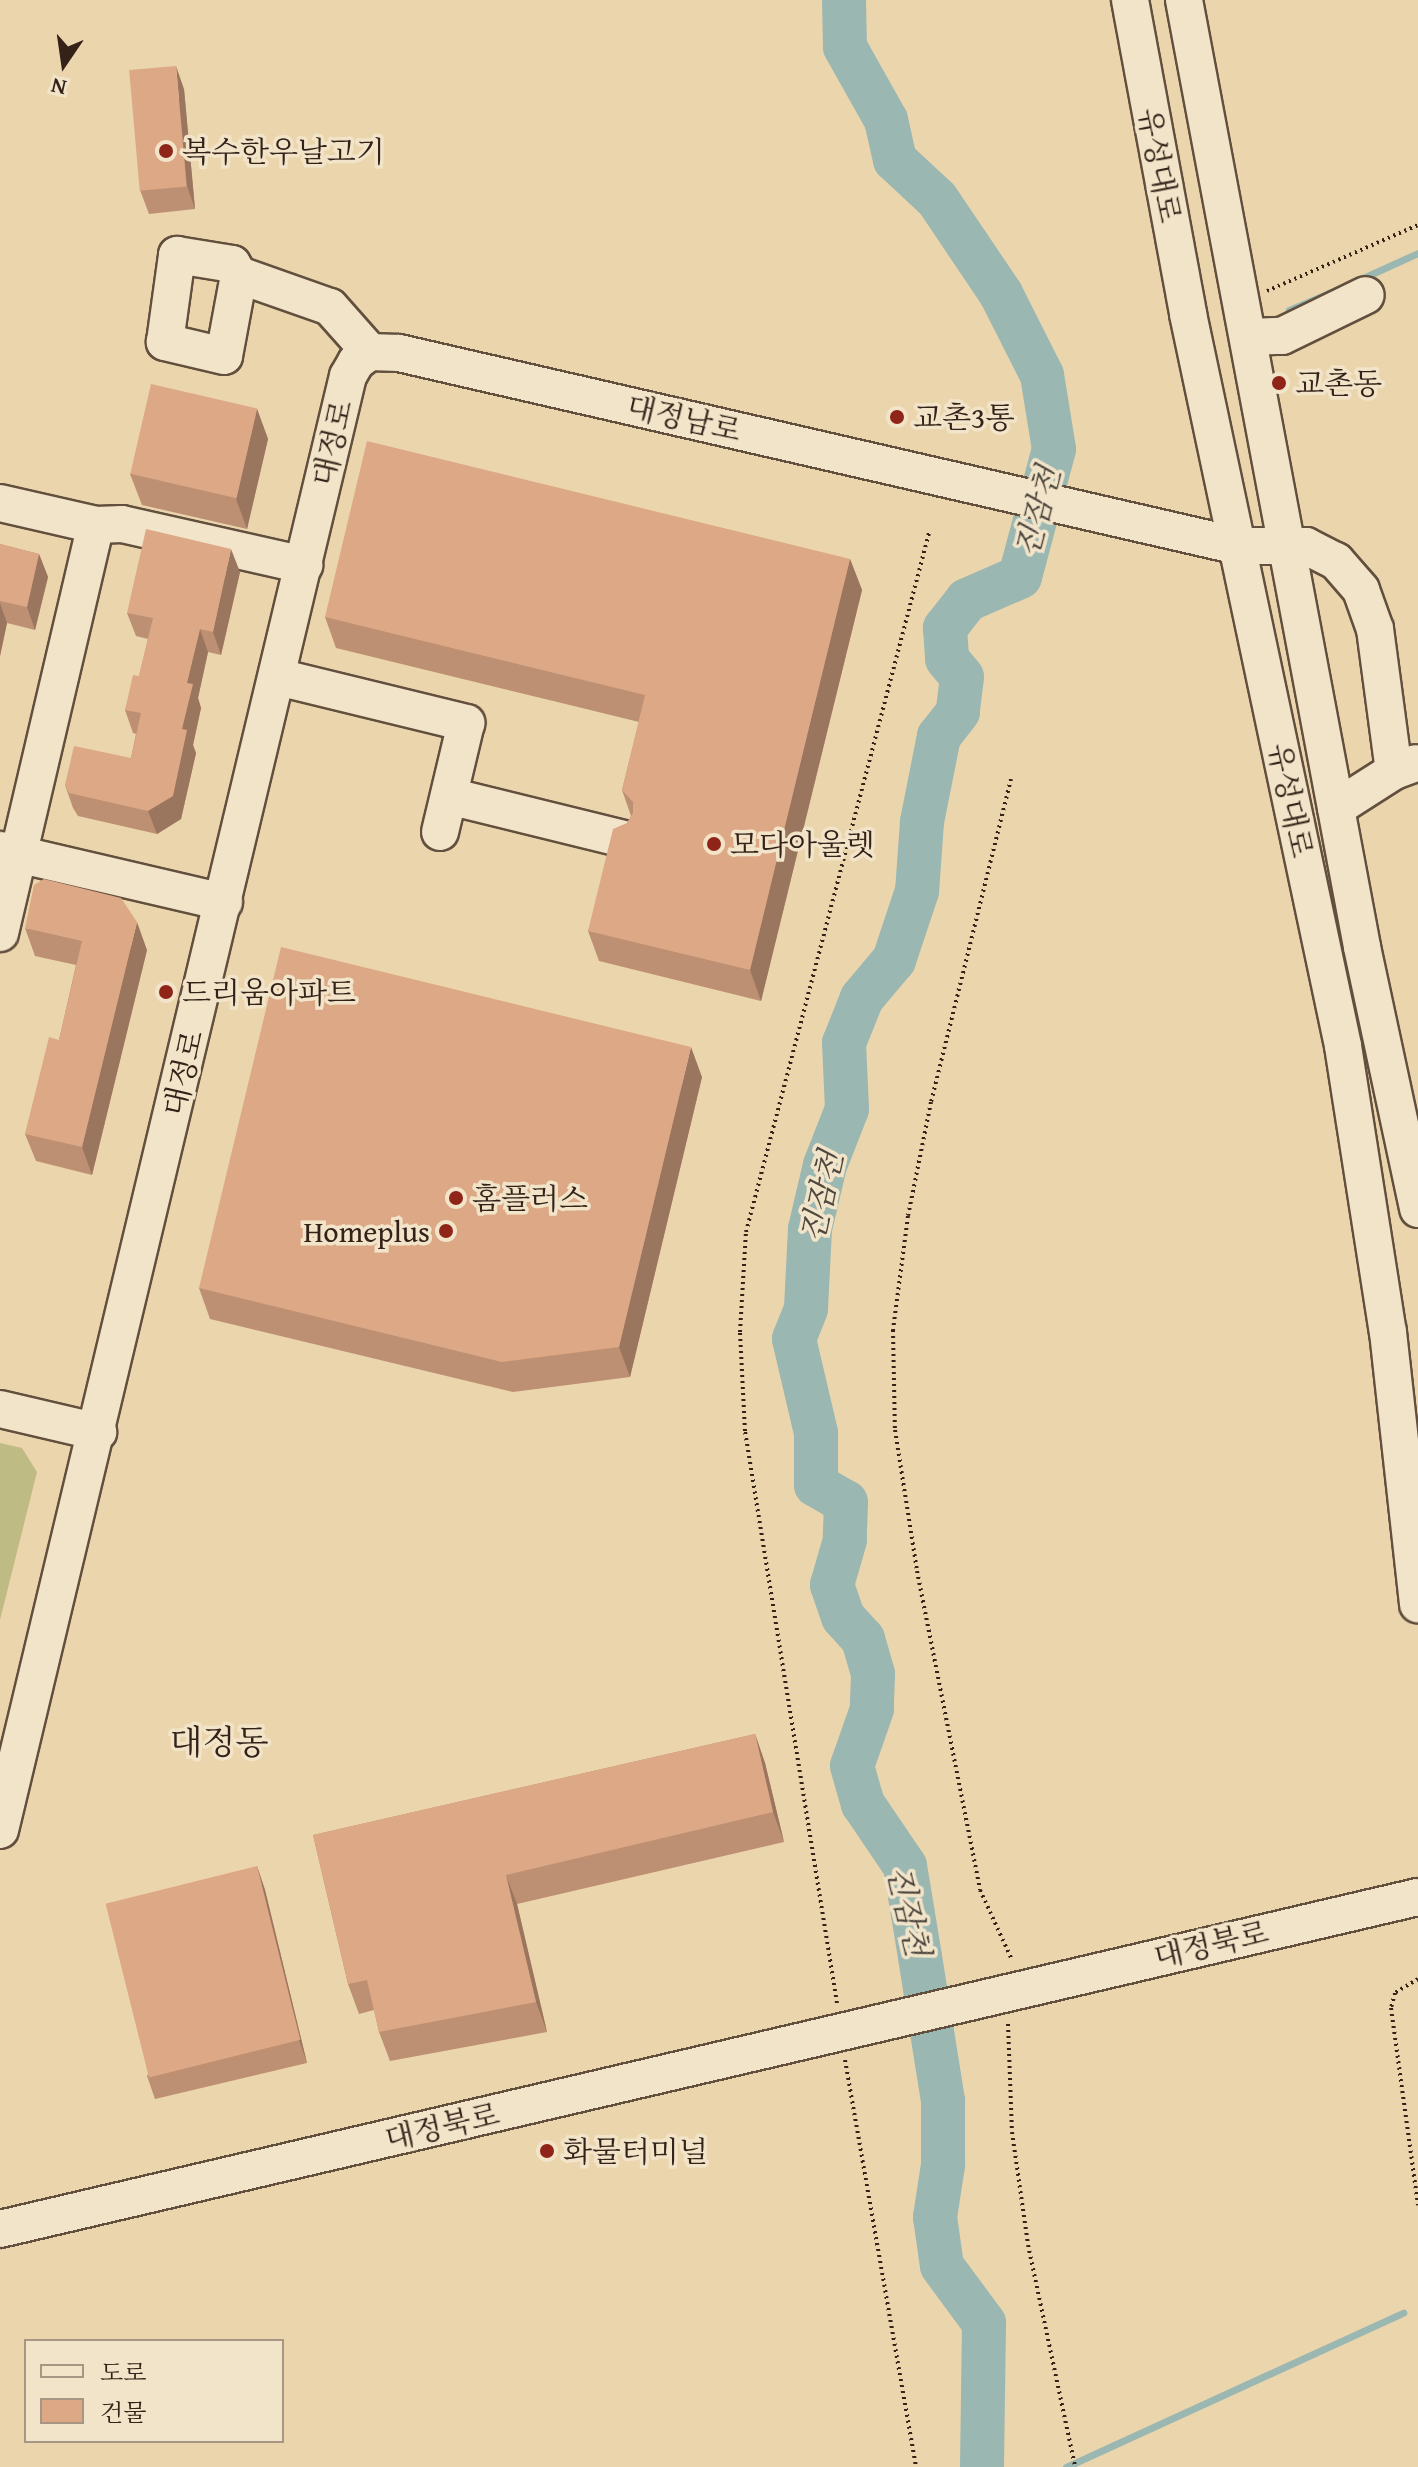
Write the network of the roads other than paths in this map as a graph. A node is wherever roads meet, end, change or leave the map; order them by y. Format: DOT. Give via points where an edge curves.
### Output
graph roads {
  1 [pos="1130,0"];
  2 [pos="1184,0"];
  3 [pos="239,275"];
  4 [pos="1366,295"];
  5 [pos="1249,337"];
  6 [pos="384,352"];
  7 [pos="0,503"];
  8 [pos="96,525"];
  9 [pos="1287,544"];
  10 [pos="1238,546"];
  11 [pos="304,565"];
  12 [pos="278,677"];
  13 [pos="1406,766"];
  14 [pos="449,796"];
  15 [pos="1336,808"];
  16 [pos="440,832"];
  17 [pos="608,836"];
  18 [pos="9,852"];
  19 [pos="224,902"];
  20 [pos="0,933"];
  21 [pos="1418,1209"];
  22 [pos="0,1409"];
  23 [pos="98,1432"];
  24 [pos="1418,1604"];
  25 [pos="0,1830"];
  26 [pos="1418,1897"];
  27 [pos="0,2229"];
  1 -- 10 [label="street, 유성대로"];
  2 -- 5 [label="street, 유성대로"];
  3 -- 6 [label="street" via="330,307"];
  4 -- 5 [label="street" via="1282,336"];
  5 -- 9 [label="street, 유성대로"];
  6 -- 10 [label="street, 대정남로"];
  6 -- 11 [label="street, 대정로" via="348,376"];
  7 -- 8 [label="street"];
  8 -- 11 [label="street" via="122,524"];
  8 -- 18 [label="street"];
  9 -- 10 [label="street"];
  9 -- 13 [label="street" via="1306,546 1336,561 1361,590"];
  9 -- 15 [label="street, 유성대로"];
  10 -- 24 [label="street, 유성대로" via="1343,1046 1388,1332"];
  11 -- 12 [label="street, 대정로"];
  12 -- 14 [label="street" via="466,723"];
  12 -- 19 [label="street, 대정로"];
  13 -- 15 [label="street"];
  14 -- 16 [label="street"];
  14 -- 17 [label="street"];
  15 -- 21 [label="street, 유성대로"];
  18 -- 19 [label="street"];
  18 -- 20 [label="street"];
  19 -- 23 [label="street, 대정로"];
  22 -- 23 [label="street"];
  23 -- 25 [label="street, 대정로"];
  26 -- 27 [label="street, 대정북로"];
}
